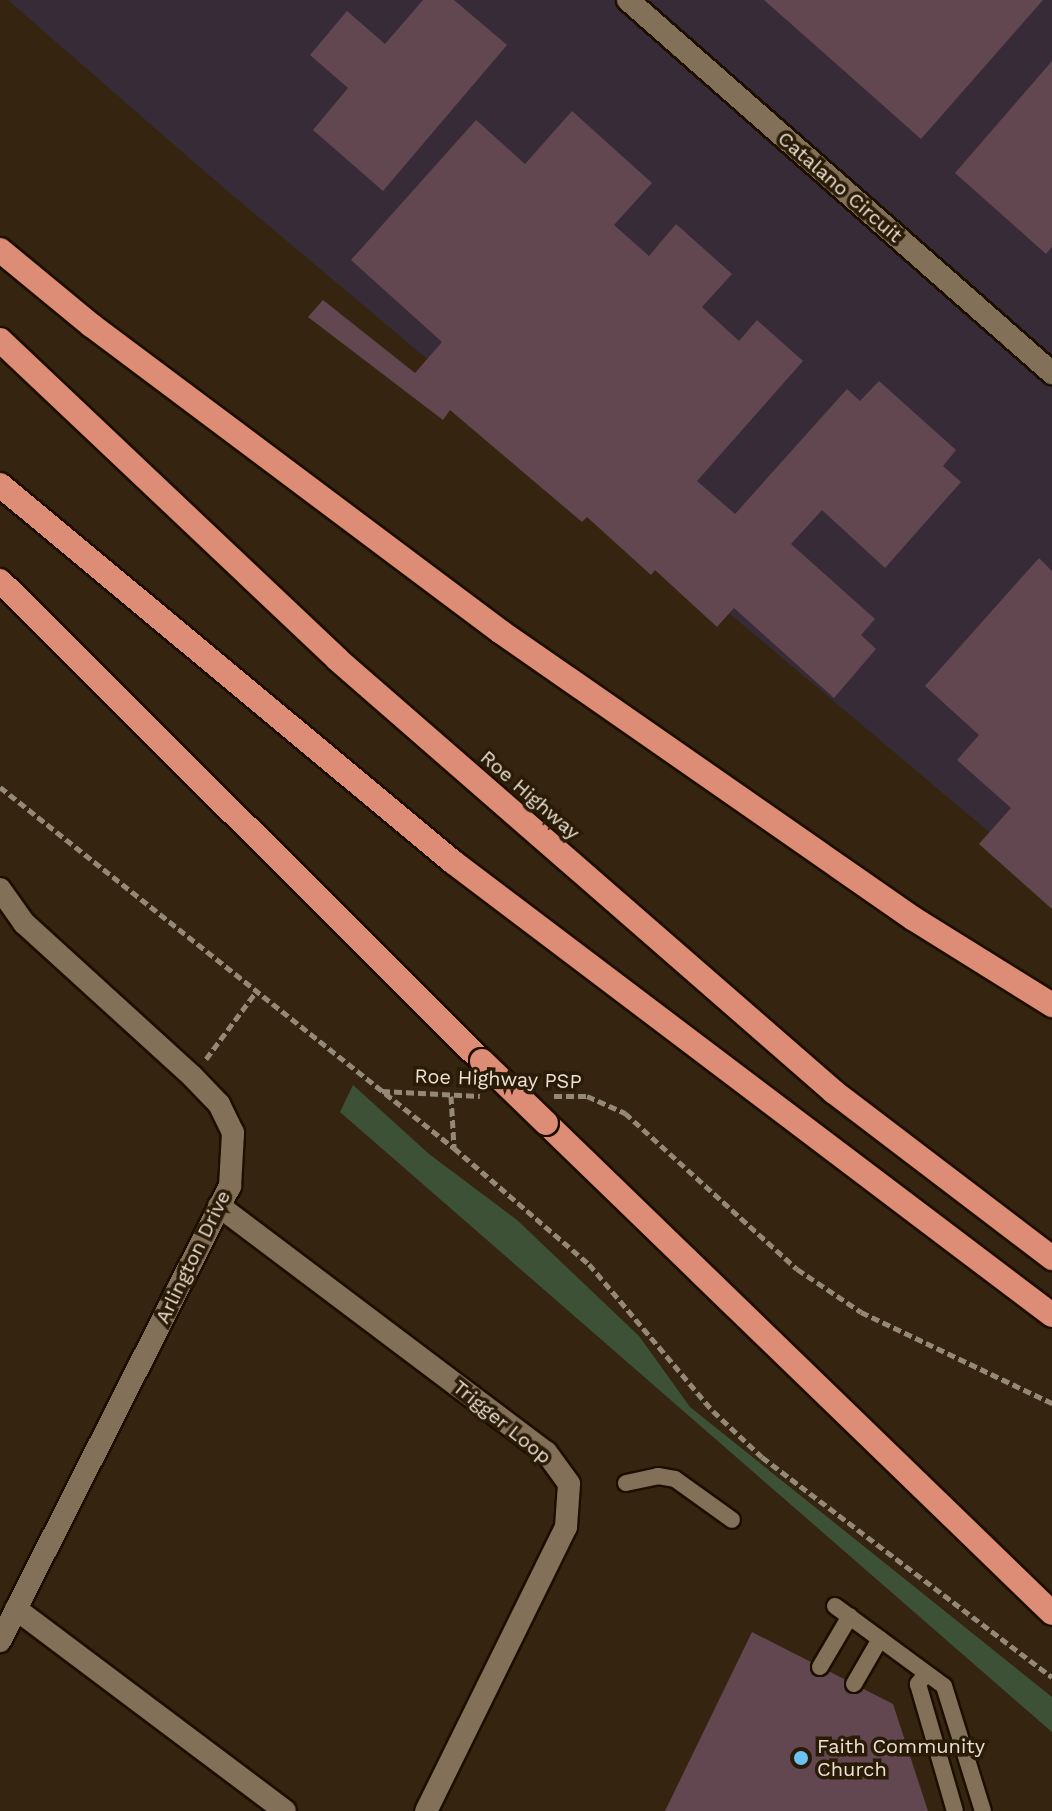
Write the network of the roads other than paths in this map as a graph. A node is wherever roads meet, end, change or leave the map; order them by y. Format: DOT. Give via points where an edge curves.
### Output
graph roads {
  1 [pos="628,0"];
  2 [pos="0,250"];
  3 [pos="0,340"];
  4 [pos="1052,373"];
  5 [pos="0,485"];
  6 [pos="0,581"];
  7 [pos="0,889"];
  8 [pos="0,913"];
  9 [pos="24,923"];
  10 [pos="1052,1005"];
  11 [pos="219,1206"];
  12 [pos="1052,1258"];
  13 [pos="1052,1315"];
  14 [pos="626,1483"];
  15 [pos="732,1520"];
  16 [pos="835,1606"];
  17 [pos="16,1609"];
  18 [pos="1052,1613"];
  19 [pos="850,1616"];
  20 [pos="880,1639"];
  21 [pos="0,1641"];
  22 [pos="820,1667"];
  23 [pos="926,1674"];
  24 [pos="854,1684"];
  25 [pos="285,1811"];
  26 [pos="426,1811"];
  27 [pos="955,1811"];
  28 [pos="983,1811"];
  1 -- 4 [label="street, Catalano Circuit"];
  2 -- 10 [label="highway" via="91,325 501,632 914,919"];
  3 -- 12 [label="highway, Roe Highway" via="337,659 798,1061"];
  5 -- 13 [label="highway" via="453,862"];
  6 -- 18 [label="highway, bridge" via="482,1061"];
  7 -- 9 [label="street, Arlington Drive"];
  8 -- 9 [label="street, Arlington Drive"];
  9 -- 11 [label="street, Arlington Drive" via="219,1104 233,1133 230,1186"];
  11 -- 17 [label="street, Arlington Drive"];
  11 -- 26 [label="street, Trigger Loop" via="546,1452 569,1484 566,1527"];
  14 -- 15 [label="lane" via="658,1476 675,1479"];
  16 -- 19 [label="lane"];
  17 -- 21 [label="street, Arlington Drive"];
  17 -- 25 [label="street"];
  19 -- 20 [label="lane"];
  19 -- 22 [label="lane"];
  20 -- 23 [label="lane"];
  20 -- 24 [label="lane"];
  23 -- 27 [label="lane" via="918,1684"];
  23 -- 28 [label="lane" via="944,1686"];
}
